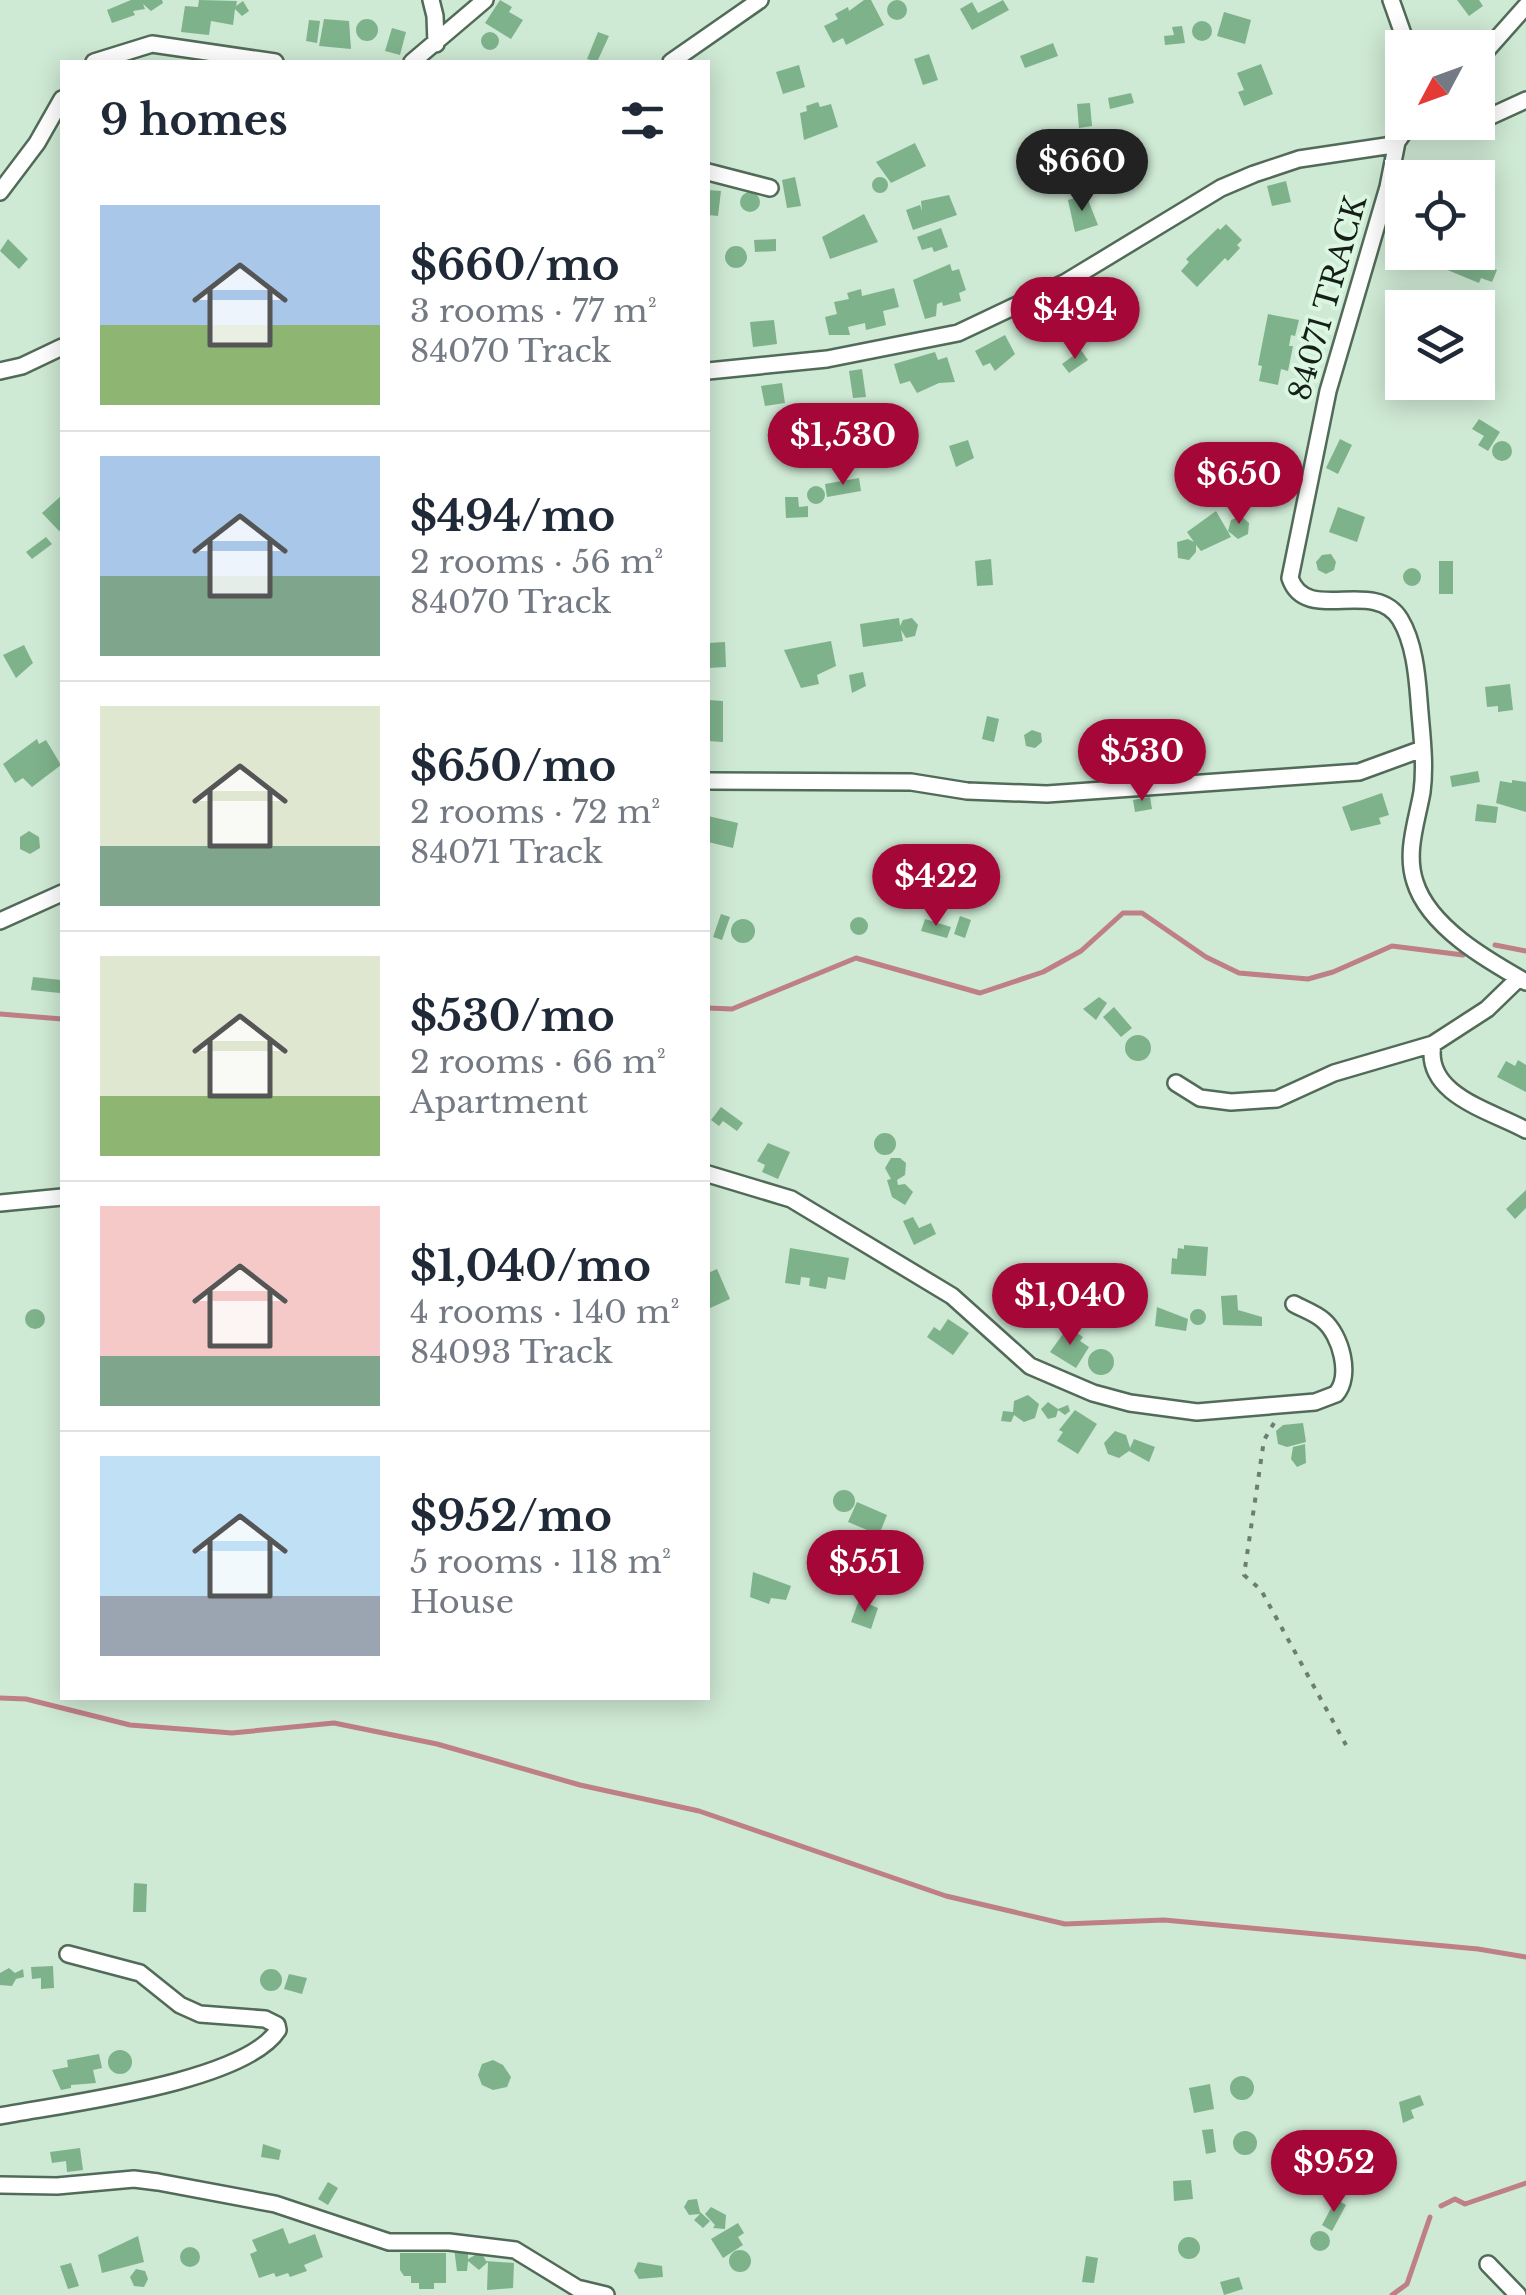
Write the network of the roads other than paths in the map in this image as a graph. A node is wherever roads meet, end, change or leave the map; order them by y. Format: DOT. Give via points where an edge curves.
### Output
graph roads {
  1 [pos="430,0"];
  2 [pos="485,0"];
  3 [pos="760,0"];
  4 [pos="1391,0"];
  5 [pos="1526,6"];
  6 [pos="1402,30"];
  7 [pos="1495,41"];
  8 [pos="436,44"];
  9 [pos="100,60"];
  10 [pos="261,60"];
  11 [pos="415,60"];
  12 [pos="674,60"];
  13 [pos="1526,100"];
  14 [pos="60,101"];
  15 [pos="1495,114"];
  16 [pos="1397,142"];
  17 [pos="710,173"];
  18 [pos="770,188"];
  19 [pos="0,192"];
  20 [pos="60,348"];
  21 [pos="710,370"];
  22 [pos="0,371"];
  23 [pos="1422,750"];
  24 [pos="710,781"];
  25 [pos="60,894"];
  26 [pos="0,920"];
  27 [pos="1523,980"];
  28 [pos="1433,1044"];
  29 [pos="1176,1083"];
  30 [pos="1526,1130"];
  31 [pos="710,1175"];
  32 [pos="60,1197"];
  33 [pos="0,1203"];
  34 [pos="1294,1304"];
  35 [pos="68,1954"];
  36 [pos="0,2116"];
  37 [pos="0,2185"];
  38 [pos="1488,2264"];
  39 [pos="606,2295"];
  40 [pos="1518,2295"];
  1 -- 8 [label="street"];
  2 -- 8 [label="street"];
  3 -- 12 [label="street"];
  4 -- 6 [label="street"];
  5 -- 7 [label="street"];
  8 -- 11 [label="street"];
  9 -- 10 [label="street" via="152,44"];
  13 -- 15 [label="street"];
  14 -- 19 [label="street"];
  16 -- 21 [label="street" via="1254,174 1066,282 958,332 827,359"];
  16 -- 23 [label="street, 84071 TRACK" via="1328,391 1290,578 1311,600 1374,600 1399,617 1417,679"];
  17 -- 18 [label="street"];
  20 -- 22 [label="street"];
  23 -- 24 [label="street" via="1359,772 1047,794 911,782"];
  23 -- 27 [label="street, 84071 TRACK" via="1414,880 1460,938"];
  25 -- 26 [label="street"];
  27 -- 28 [label="street"];
  28 -- 29 [label="street" via="1259,1102 1200,1098"];
  28 -- 30 [label="street" via="1434,1070 1443,1084"];
  31 -- 34 [label="street" via="791,1199 952,1296 1030,1366 1130,1404 1233,1412 1336,1394 1344,1362 1329,1327"];
  32 -- 33 [label="street"];
  35 -- 36 [label="street" via="140,1973 200,2014 265,2019 278,2030 188,2080"];
  37 -- 39 [label="street" via="134,2179 228,2195 389,2242 515,2250 577,2288"];
  38 -- 40 [label="street"];
}
